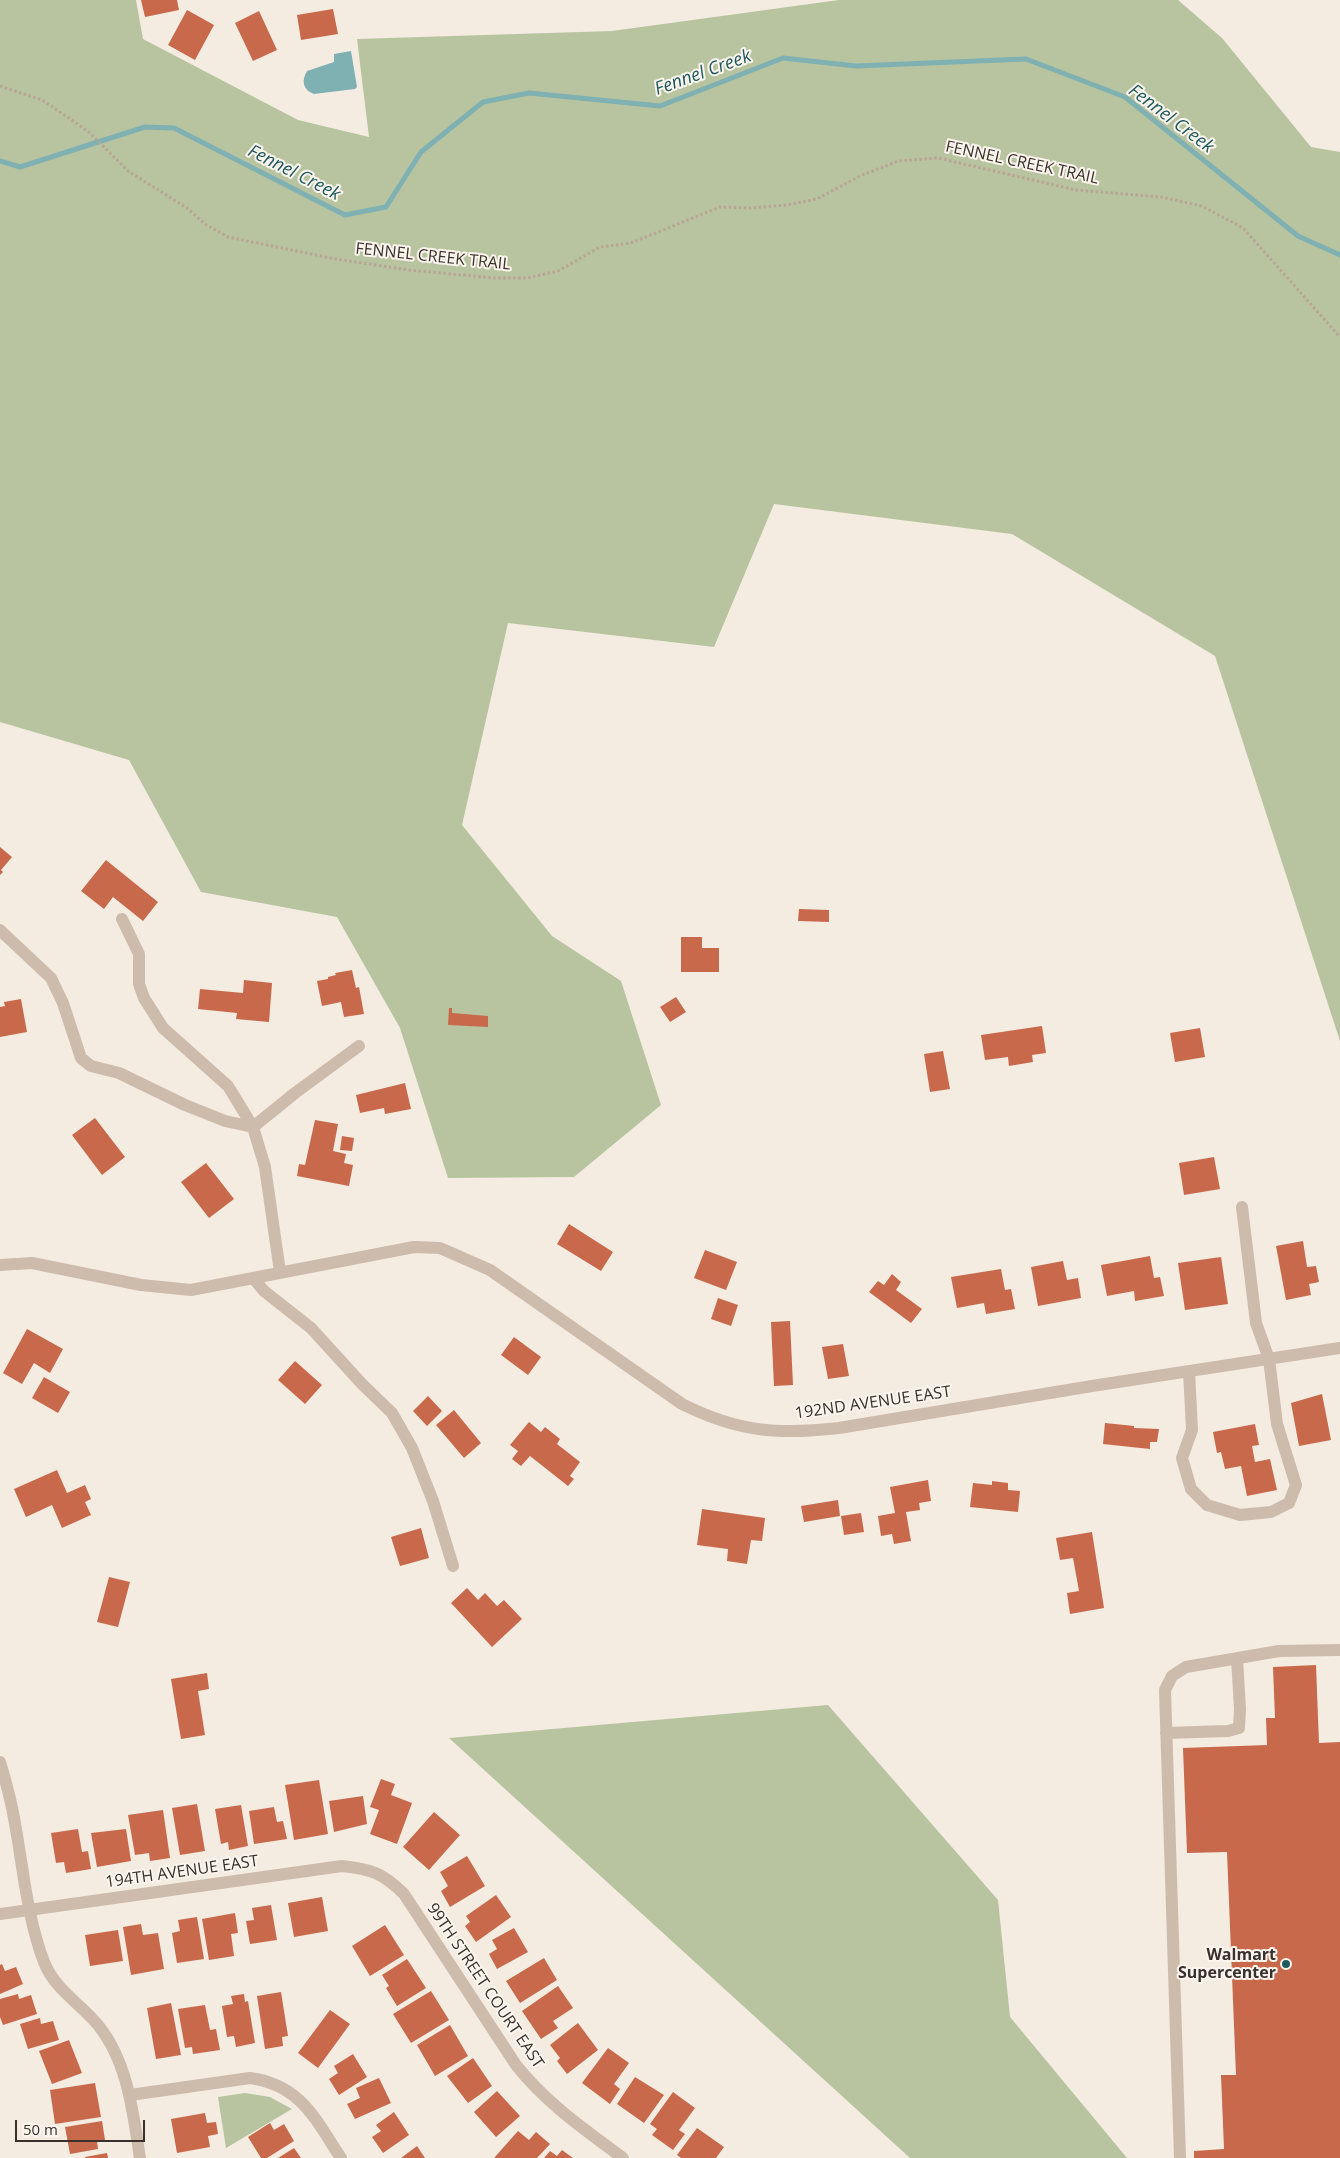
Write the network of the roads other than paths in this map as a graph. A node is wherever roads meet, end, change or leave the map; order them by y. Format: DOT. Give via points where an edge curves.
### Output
graph roads {
  1 [pos="122,919"];
  2 [pos="0,930"];
  3 [pos="359,1046"];
  4 [pos="253,1127"];
  5 [pos="1242,1207"];
  6 [pos="0,1265"];
  7 [pos="280,1272"];
  8 [pos="254,1279"];
  9 [pos="1340,1348"];
  10 [pos="1269,1359"];
  11 [pos="1189,1371"];
  12 [pos="453,1566"];
  13 [pos="1340,1650"];
  14 [pos="1238,1658"];
  15 [pos="1166,1733"];
  16 [pos="0,1762"];
  17 [pos="369,1869"];
  18 [pos="29,1910"];
  19 [pos="0,1914"];
  20 [pos="130,2095"];
  21 [pos="140,2158"];
  22 [pos="341,2158"];
  23 [pos="623,2158"];
  24 [pos="1180,2158"];
  1 -- 4 [label="street" via="140,954 140,984 149,1006 163,1028 228,1086"];
  2 -- 4 [label="street" via="51,978 81,1058 91,1066 119,1073 225,1121"];
  3 -- 4 [label="street"];
  4 -- 7 [label="street" via="265,1167"];
  5 -- 10 [label="street" via="1256,1323"];
  6 -- 8 [label="street" via="32,1263 176,1290"];
  7 -- 8 [label="street, 192ND AVENUE EAST"];
  7 -- 11 [label="street, 192ND AVENUE EAST" via="414,1247 440,1248 490,1270 682,1404 738,1427 808,1432"];
  8 -- 12 [label="street" via="264,1291 311,1328 392,1413 416,1457"];
  9 -- 10 [label="street, 192ND AVENUE EAST"];
  10 -- 11 [label="street, 192ND AVENUE EAST"];
  10 -- 11 [label="street" via="1278,1424 1296,1485 1289,1503 1271,1512 1240,1514 1207,1505 1190,1489 1182,1458 1192,1430"];
  13 -- 14 [label="street" via="1279,1651"];
  14 -- 15 [label="street" via="1186,1667 1172,1676 1165,1690"];
  14 -- 15 [label="street" via="1239,1728 1228,1732"];
  15 -- 24 [label="street"];
  16 -- 18 [label="street" via="13,1813"];
  17 -- 18 [label="street, 194TH AVENUE EAST" via="342,1866"];
  17 -- 23 [label="street, 99TH STREET COURT EAST" via="382,1875 404,1894 534,2088"];
  18 -- 19 [label="street, 194TH AVENUE EAST"];
  18 -- 20 [label="street" via="44,1962 53,1979 99,2026 120,2065"];
  20 -- 21 [label="street"];
  20 -- 22 [label="street" via="250,2078 265,2080 293,2094 305,2105"];
}
